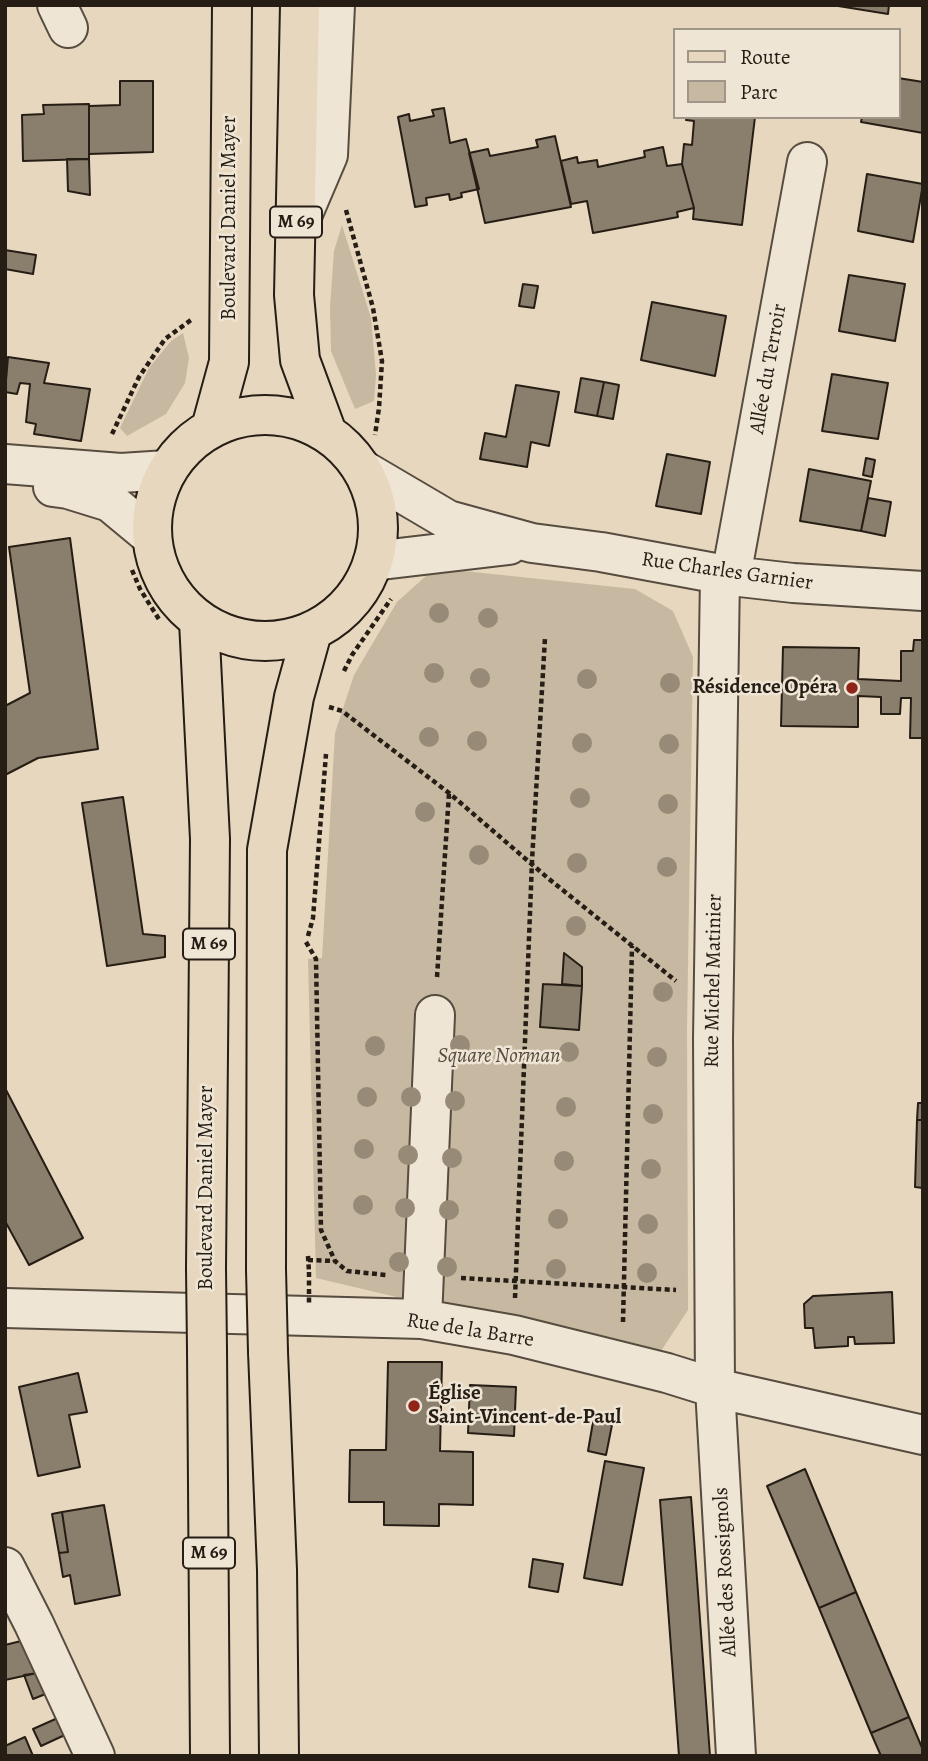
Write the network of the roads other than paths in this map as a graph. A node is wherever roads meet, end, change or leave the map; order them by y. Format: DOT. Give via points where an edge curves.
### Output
graph roads {
  1 [pos="232,5"];
  2 [pos="300,5"];
  3 [pos="335,5"];
  4 [pos="807,162"];
  5 [pos="296,230"];
  6 [pos="211,428"];
  7 [pos="327,433"];
  8 [pos="368,458"];
  9 [pos="5,464"];
  10 [pos="167,470"];
  11 [pos="5,482"];
  12 [pos="151,536"];
  13 [pos="531,543"];
  14 [pos="373,561"];
  15 [pos="726,576"];
  16 [pos="923,591"];
  17 [pos="183,626"];
  18 [pos="312,632"];
  19 [pos="435,1015"];
  20 [pos="5,1308"];
  21 [pos="422,1320"];
  22 [pos="715,1388"];
  23 [pos="923,1435"];
  24 [pos="5,1567"];
  25 [pos="95,1756"];
  26 [pos="210,1756"];
  27 [pos="279,1756"];
  28 [pos="736,1756"];
  1 -- 6 [label="main road, Boulevard Daniel Mayer" via="229,362"];
  2 -- 5 [label="main road, M 69"];
  3 -- 5 [label="street" via="328,155"];
  4 -- 15 [label="street, Allée du Terroir"];
  5 -- 7 [label="main road, M 69" via="294,295 300,360"];
  6 -- 7 [label="main road" via="239,417 269,414 300,420"];
  6 -- 10 [label="main road" via="186,446"];
  7 -- 8 [label="main road" via="347,450"];
  8 -- 13 [label="street, Rue Charles Garnier" via="448,520"];
  8 -- 14 [label="main road" via="378,530"];
  9 -- 10 [label="street" via="121,473"];
  10 -- 12 [label="main road"];
  11 -- 12 [label="street" via="68,489 110,502"];
  12 -- 17 [label="main road" via="157,566"];
  13 -- 14 [label="street, Rue Charles Garnier"];
  13 -- 15 [label="street, Rue Charles Garnier"];
  14 -- 18 [label="main road" via="363,586 346,608"];
  15 -- 16 [label="street, Rue Charles Garnier"];
  15 -- 22 [label="street, Rue Michel Matinier" via="713,1038"];
  17 -- 18 [label="main road" via="261,642"];
  17 -- 26 [label="main road, Boulevard Daniel Mayer / M 69, bridge" via="210,839 206,1268"];
  18 -- 27 [label="main road, M 69, bridge" via="312,702 267,850 266,1269"];
  19 -- 21 [label="street"];
  20 -- 21 [label="street, Rue de la Barre"];
  21 -- 22 [label="street, Rue de la Barre" via="514,1335"];
  22 -- 23 [label="street, Rue de la Barre"];
  22 -- 28 [label="street, Allée des Rossignols"];
  24 -- 25 [label="street"];
}
